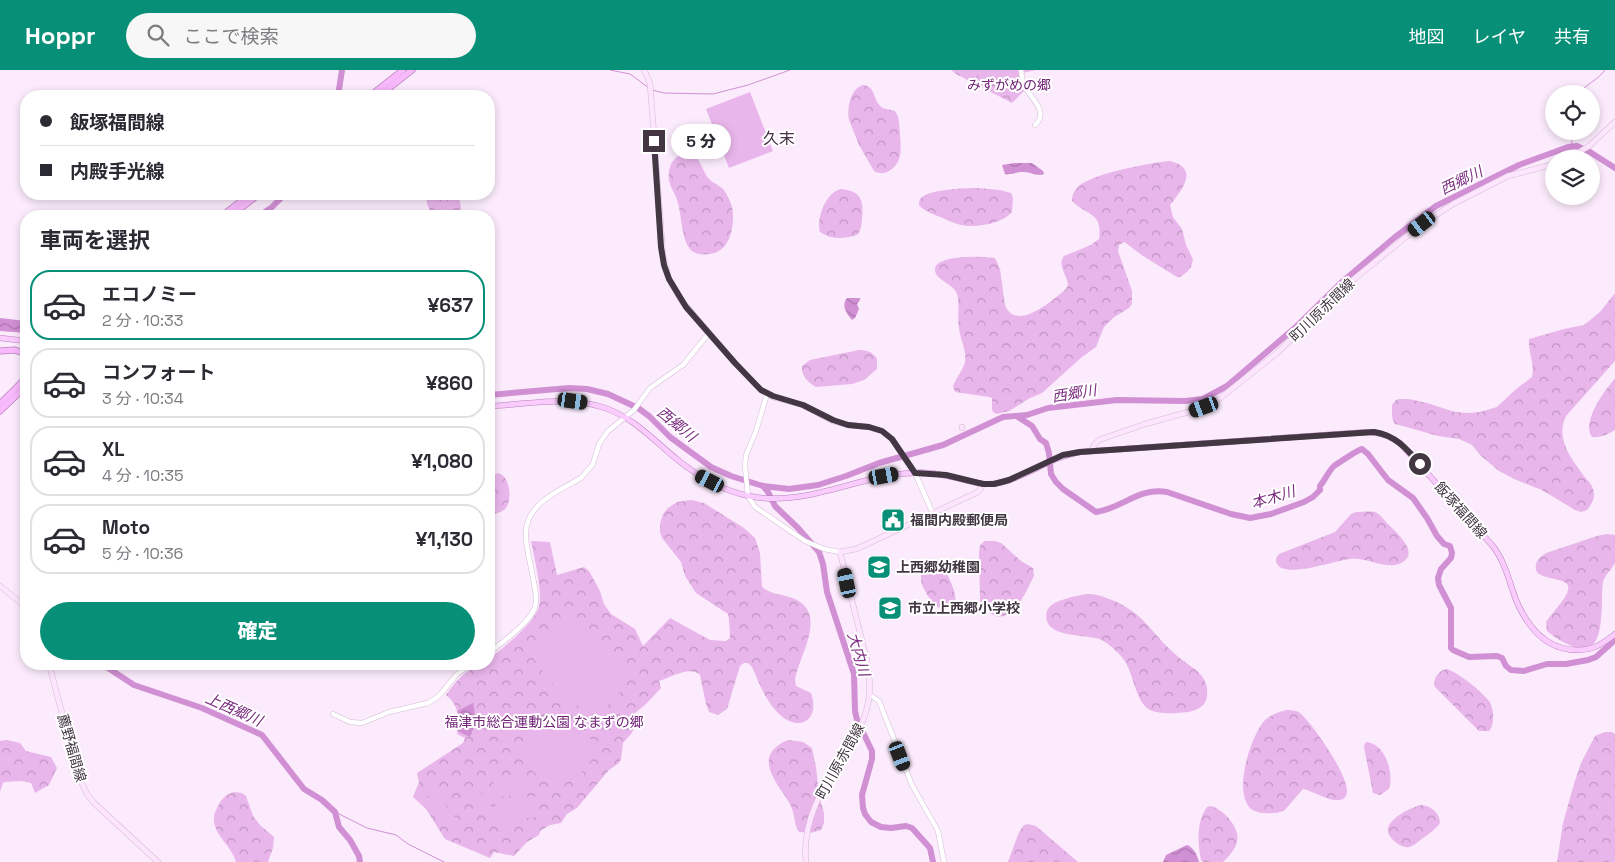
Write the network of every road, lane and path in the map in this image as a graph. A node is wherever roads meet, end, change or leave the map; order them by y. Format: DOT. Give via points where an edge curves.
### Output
graph roads {
  1 [pos="403,70"];
  2 [pos="412,70"];
  3 [pos="644,70"];
  4 [pos="1021,70"];
  5 [pos="378,90"];
  6 [pos="387,90"];
  7 [pos="1615,122"];
  8 [pos="1035,125"];
  9 [pos="1583,150"];
  10 [pos="1545,166"];
  11 [pos="242,200"];
  12 [pos="251,200"];
  13 [pos="230,210"];
  14 [pos="239,210"];
  15 [pos="709,333"];
  16 [pos="0,338"];
  17 [pos="20,340"];
  18 [pos="0,351"];
  19 [pos="20,352"];
  20 [pos="20,382"];
  21 [pos="20,383"];
  22 [pos="20,393"];
  23 [pos="767,394"];
  24 [pos="0,400"];
  25 [pos="495,406"];
  26 [pos="1,407"];
  27 [pos="626,417"];
  28 [pos="1091,451"];
  29 [pos="915,473"];
  30 [pos="983,484"];
  31 [pos="748,496"];
  32 [pos="934,514"];
  33 [pos="840,552"];
  34 [pos="0,586"];
  35 [pos="20,602"];
  36 [pos="1615,634"];
  37 [pos="495,648"];
  38 [pos="51,670"];
  39 [pos="463,670"];
  40 [pos="870,695"];
  41 [pos="334,714"];
  42 [pos="158,862"];
  43 [pos="806,862"];
  44 [pos="944,862"];
  1 -- 5 [label="highway"];
  2 -- 6 [label="highway"];
  3 -- 15 [label="main road" via="650,83 664,265 681,300"];
  4 -- 8 [label="street" via="1025,87 1040,107 1040,117"];
  7 -- 9 [label="main road"];
  10 -- 28 [label="main road, 町川原赤間線" via="1508,176 1422,224 1354,279 1276,353 1219,399 1192,411 1099,440"];
  11 -- 13 [label="highway"];
  12 -- 14 [label="highway"];
  15 -- 23 [label="main road"];
  15 -- 27 [label="street" via="683,365 650,388"];
  16 -- 17 [label="main road"];
  18 -- 19 [label="highway"];
  20 -- 24 [label="highway"];
  21 -- 26 [label="highway"];
  22 -- 26 [label="highway"];
  23 -- 29 [label="main road" via="803,405 848,425 876,429 887,435"];
  23 -- 31 [label="street" via="746,455"];
  25 -- 27 [label="main road, 飯塚福間線" via="573,401 602,407"];
  27 -- 31 [label="main road, 飯塚福間線" via="700,476"];
  27 -- 37 [label="street" via="602,438 586,474 544,500 528,521 526,533 536,595 535,608 526,621"];
  28 -- 30 [label="main road, 飯塚福間線" via="1050,461 1009,480"];
  28 -- 36 [label="main road, 飯塚福間線" via="1374,432 1384,434 1407,450 1492,544 1521,611 1540,637 1557,648 1576,650 1593,648"];
  29 -- 30 [label="main road, 飯塚福間線" via="946,475"];
  29 -- 31 [label="main road, 飯塚福間線" via="874,478 809,496"];
  29 -- 32 [label="street"];
  30 -- 32 [label="main road" via="978,492"];
  31 -- 33 [label="street" via="759,509 812,545"];
  32 -- 33 [label="main road" via="856,549"];
  33 -- 40 [label="main road, 町川原赤間線" via="867,661"];
  34 -- 35 [label="main road"];
  38 -- 42 [label="main road, 薦野福間線" via="77,770 87,794"];
  39 -- 41 [label="street" via="428,703 389,712 362,723 350,722"];
  40 -- 43 [label="main road, 町川原赤間線" via="862,723 813,810 806,834"];
  40 -- 44 [label="street" via="879,701 912,785 938,831"];
}
